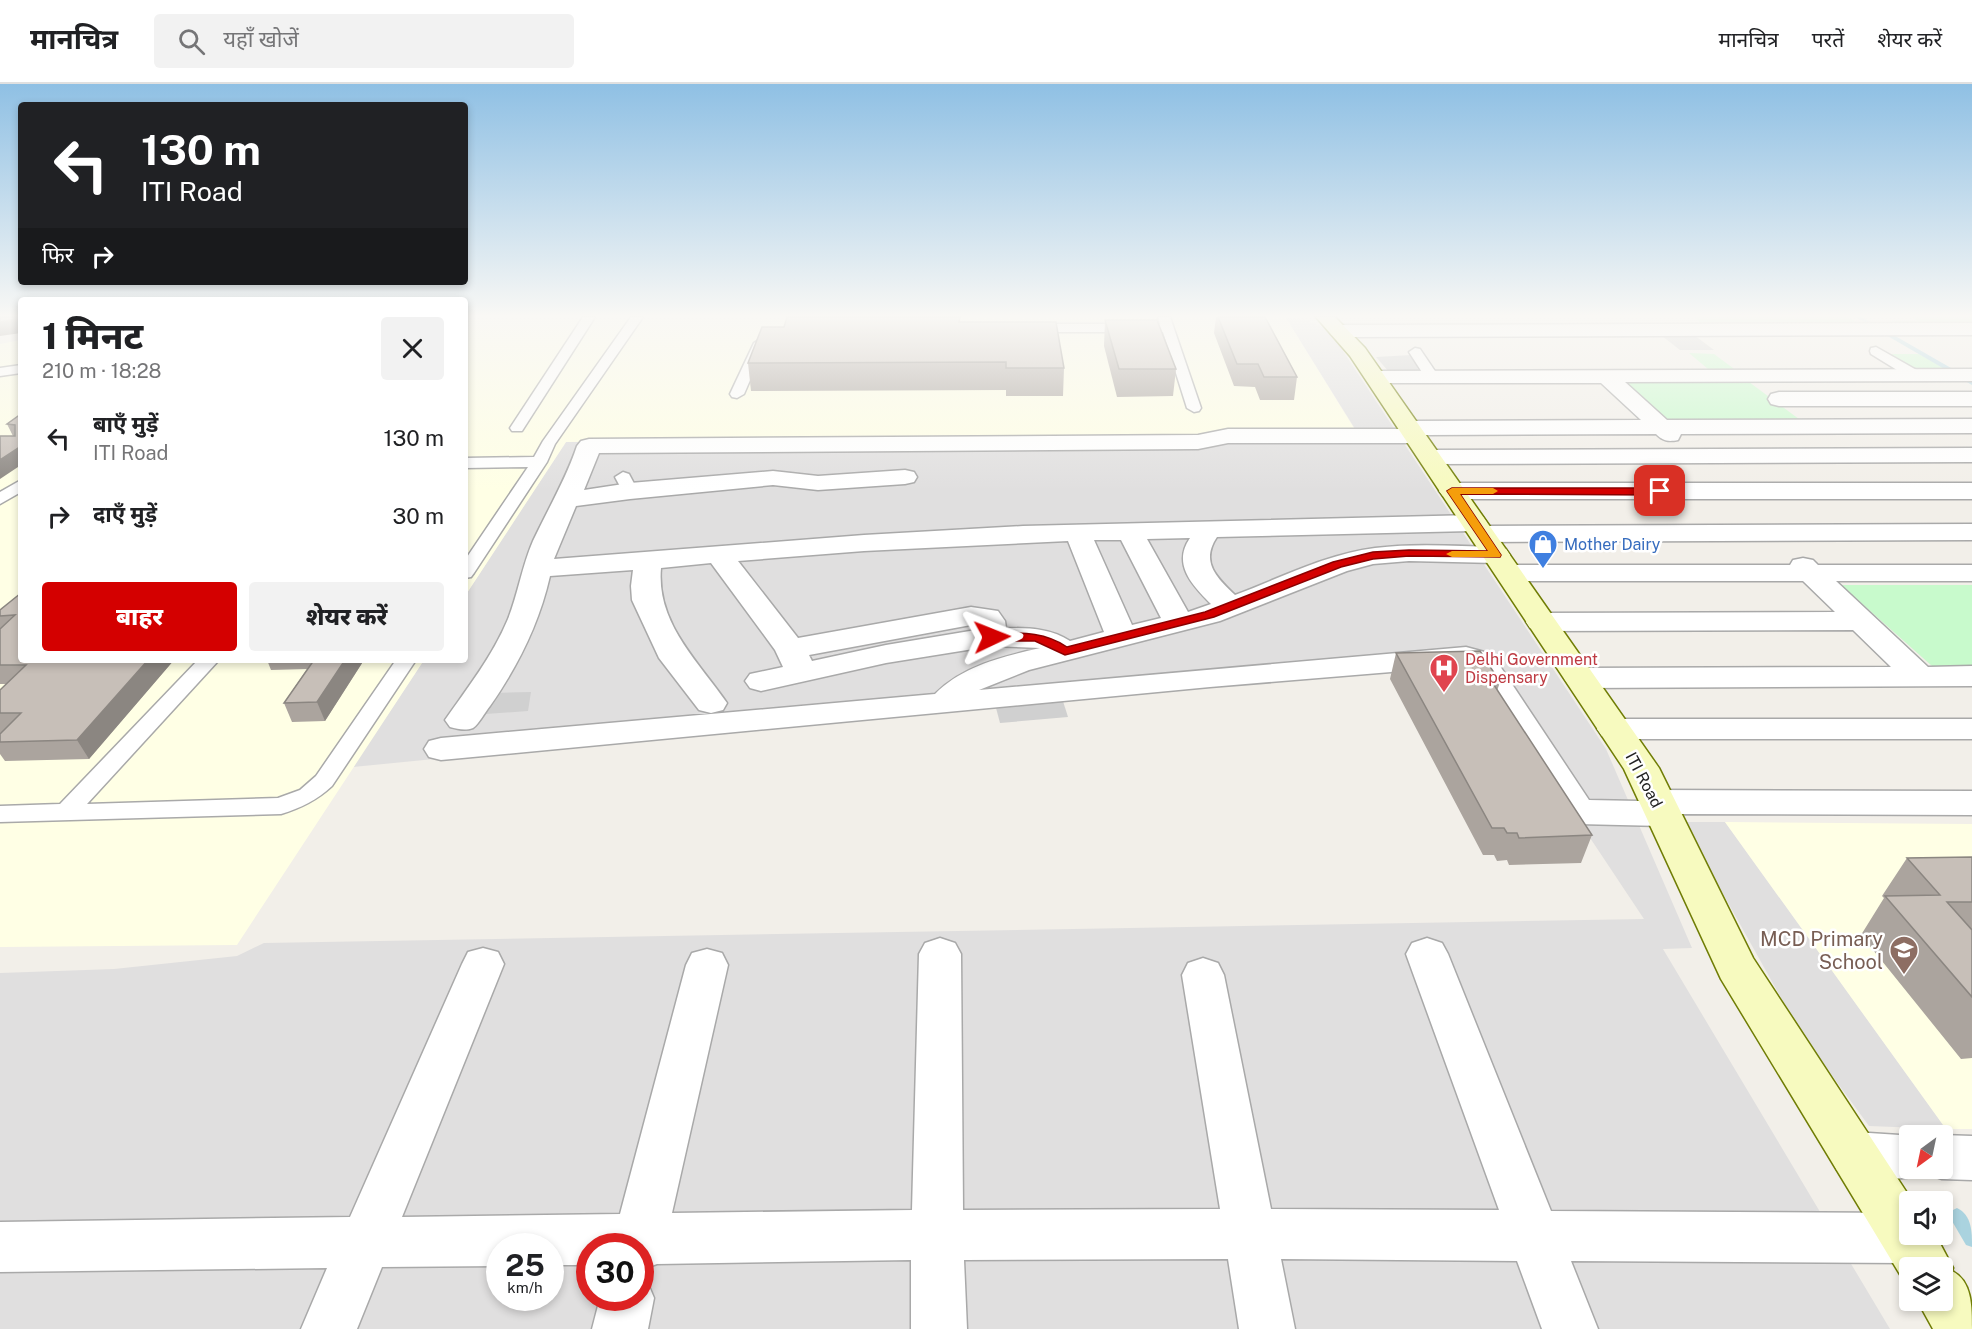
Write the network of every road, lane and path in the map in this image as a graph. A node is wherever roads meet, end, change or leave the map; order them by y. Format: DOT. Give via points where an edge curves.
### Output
graph roads {
  1 [pos="551,375"];
  2 [pos="596,375"];
  3 [pos="745,375"];
  4 [pos="1183,375"];
  5 [pos="1420,375"];
  6 [pos="1898,375"];
  7 [pos="1606,376"];
  8 [pos="1746,376"];
  9 [pos="1432,377"];
  10 [pos="1385,382"];
  11 [pos="737,394"];
  12 [pos="1599,399"];
  13 [pos="1631,399"];
  14 [pos="1779,399"];
  15 [pos="1972,399"];
  16 [pos="1194,408"];
  17 [pos="1818,426"];
  18 [pos="1972,426"];
  19 [pos="1661,427"];
  20 [pos="517,428"];
  21 [pos="940,445"];
  22 [pos="1692,455"];
  23 [pos="1972,455"];
  24 [pos="539,462"];
  25 [pos="468,463"];
  26 [pos="18,486"];
  27 [pos="1452,491"];
  28 [pos="1972,491"];
  29 [pos="1729,492"];
  30 [pos="0,499"];
  31 [pos="568,500"];
  32 [pos="1209,530"];
  33 [pos="1130,532"];
  34 [pos="1770,532"];
  35 [pos="1972,532"];
  36 [pos="1078,533"];
  37 [pos="1490,546"];
  38 [pos="718,554"];
  39 [pos="648,560"];
  40 [pos="468,568"];
  41 [pos="539,568"];
  42 [pos="1809,573"];
  43 [pos="1972,573"];
  44 [pos="1230,607"];
  45 [pos="1859,621"];
  46 [pos="1541,622"];
  47 [pos="1179,623"];
  48 [pos="1122,638"];
  49 [pos="1065,651"];
  50 [pos="796,661"];
  51 [pos="206,663"];
  52 [pos="404,663"];
  53 [pos="1918,676"];
  54 [pos="1972,676"];
  55 [pos="1580,678"];
  56 [pos="760,681"];
  57 [pos="711,703"];
  58 [pos="943,704"];
  59 [pos="462,720"];
  60 [pos="1614,729"];
  61 [pos="1972,729"];
  62 [pos="441,748"];
  63 [pos="1972,803"];
  64 [pos="1660,808"];
  65 [pos="66,812"];
  66 [pos="0,814"];
  67 [pos="940,954"];
  68 [pos="1427,954"];
  69 [pos="483,964"];
  70 [pos="707,965"];
  71 [pos="1203,975"];
  72 [pos="1854,1154"];
  73 [pos="1899,1156"];
  74 [pos="1953,1157"];
  75 [pos="1972,1158"];
  76 [pos="640,1233"];
  77 [pos="937,1234"];
  78 [pos="1249,1235"];
  79 [pos="1534,1236"];
  80 [pos="365,1242"];
  81 [pos="576,1243"];
  82 [pos="654,1243"];
  83 [pos="0,1247"];
  84 [pos="1916,1253"];
  85 [pos="624,1311"];
  86 [pos="1953,1311"];
  87 [pos="329,1329"];
  88 [pos="620,1329"];
  89 [pos="939,1329"];
  90 [pos="1267,1329"];
  91 [pos="1570,1329"];
  92 [pos="1965,1329"];
  1 -- 20 [label="lane"];
  2 -- 24 [label="lane"];
  3 -- 11 [label="lane"];
  4 -- 16 [label="lane"];
  5 -- 10 [label="street"];
  6 -- 8 [label="street"];
  7 -- 8 [label="street"];
  7 -- 9 [label="street"];
  7 -- 13 [label="street"];
  8 -- 14 [label="street"];
  9 -- 10 [label="street"];
  10 -- 19 [label="street"];
  10 -- 21 [label="street" via="1307,436 1228,436 1198,442"];
  10 -- 22 [label="street"];
  10 -- 27 [label="street, ITI Road"];
  12 -- 13 [label="street"];
  13 -- 19 [label="street"];
  14 -- 15 [label="street"];
  14 -- 17 [label="street"];
  17 -- 18 [label="street"];
  17 -- 19 [label="street"];
  19 -- 22 [label="street"];
  21 -- 31 [label="street" via="945,461 818,483 773,478 625,490"];
  21 -- 31 [label="street" via="589,446 588,470"];
  22 -- 23 [label="street"];
  22 -- 29 [label="street"];
  24 -- 25 [label="lane"];
  24 -- 40 [label="lane"];
  26 -- 30 [label="lane"];
  27 -- 29 [label="street"];
  27 -- 37 [label="street, ITI Road"];
  28 -- 29 [label="street"];
  29 -- 34 [label="street"];
  31 -- 41 [label="street" via="547,541"];
  32 -- 33 [label="street"];
  32 -- 37 [label="street"];
  32 -- 44 [label="street" via="1198,543 1196,569"];
  33 -- 36 [label="street"];
  33 -- 47 [label="street"];
  34 -- 35 [label="street"];
  34 -- 37 [label="street"];
  34 -- 42 [label="street"];
  36 -- 38 [label="street"];
  36 -- 48 [label="street"];
  37 -- 42 [label="street"];
  37 -- 44 [label="street" via="1373,556 1337,564"];
  37 -- 46 [label="street, ITI Road"];
  38 -- 39 [label="street"];
  38 -- 50 [label="street"];
  39 -- 41 [label="street"];
  39 -- 57 [label="street" via="647,600 675,658"];
  41 -- 59 [label="street" via="509,653"];
  42 -- 43 [label="street"];
  42 -- 45 [label="street"];
  44 -- 47 [label="street"];
  45 -- 46 [label="street"];
  45 -- 53 [label="street"];
  46 -- 55 [label="street, ITI Road"];
  47 -- 48 [label="street"];
  48 -- 49 [label="street"];
  49 -- 50 [label="street" via="1036,637 992,637 886,654"];
  49 -- 58 [label="street" via="978,677"];
  50 -- 56 [label="street"];
  51 -- 65 [label="lane"];
  52 -- 65 [label="lane" via="324,781 308,795 281,806"];
  53 -- 54 [label="street"];
  53 -- 55 [label="street"];
  55 -- 60 [label="street, ITI Road"];
  58 -- 62 [label="street"];
  58 -- 64 [label="street" via="1339,665 1474,657 1481,661 1578,812"];
  60 -- 61 [label="street"];
  60 -- 64 [label="street, ITI Road" via="1641,768"];
  63 -- 64 [label="street"];
  64 -- 72 [label="street, ITI Road" via="1736,967"];
  65 -- 66 [label="lane"];
  67 -- 77 [label="street"];
  68 -- 79 [label="street"];
  69 -- 80 [label="street"];
  70 -- 76 [label="street"];
  71 -- 78 [label="street"];
  72 -- 73 [label="street"];
  72 -- 84 [label="street, ITI Road"];
  74 -- 75 [label="street"];
  77 -- 78 [label="street"];
  77 -- 82 [label="street"];
  77 -- 89 [label="street"];
  78 -- 79 [label="street"];
  78 -- 90 [label="street"];
  79 -- 84 [label="street"];
  79 -- 91 [label="street"];
  80 -- 81 [label="street"];
  80 -- 83 [label="street"];
  80 -- 87 [label="street"];
  85 -- 88 [label="street"];
  86 -- 92 [label="street"];
}
